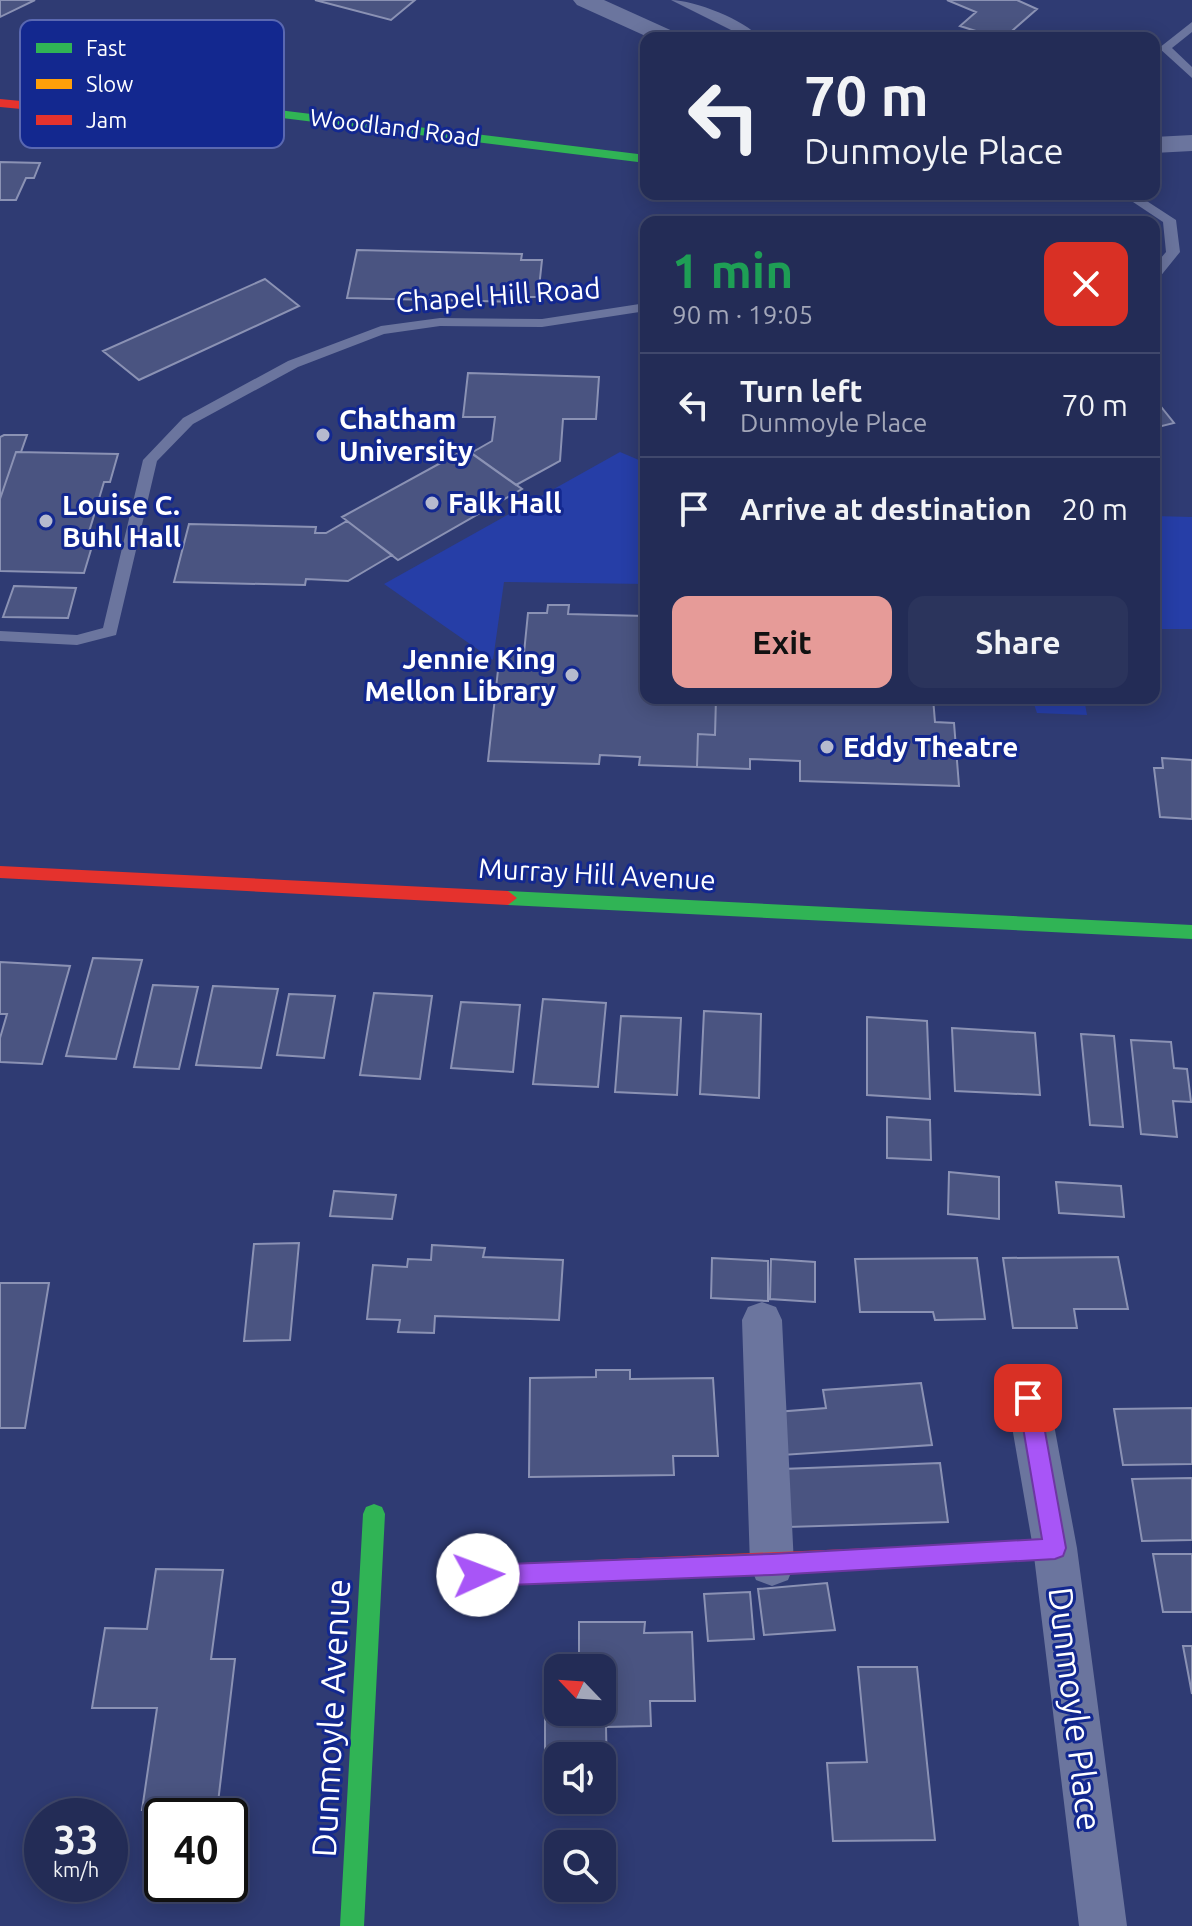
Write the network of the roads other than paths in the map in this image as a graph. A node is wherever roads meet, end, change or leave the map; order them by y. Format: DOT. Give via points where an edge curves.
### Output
graph roads {
  1 [pos="585,0"];
  2 [pos="677,0"];
  3 [pos="1192,26"];
  4 [pos="656,32"];
  5 [pos="748,32"];
  6 [pos="1192,74"];
  7 [pos="0,103"];
  8 [pos="20,105"];
  9 [pos="284,114"];
  10 [pos="1192,143"];
  11 [pos="1160,145"];
  12 [pos="640,158"];
  13 [pos="1137,200"];
  14 [pos="1160,268"];
  15 [pos="640,308"];
  16 [pos="0,636"];
  17 [pos="0,872"];
  18 [pos="1192,932"];
  19 [pos="762,1320"];
  20 [pos="1028,1398"];
  21 [pos="374,1514"];
  22 [pos="1055,1548"];
  23 [pos="772,1565"];
  24 [pos="478,1575"];
  25 [pos="352,1926"];
  26 [pos="1103,1926"];
  1 -- 4 [label="street"];
  2 -- 5 [label="lane"];
  3 -- 6 [label="lane" via="1165,48"];
  7 -- 8 [label="street, Woodland Road"];
  9 -- 12 [label="street, Woodland Road"];
  10 -- 11 [label="street"];
  13 -- 14 [label="lane" via="1169,220 1173,252"];
  15 -- 16 [label="lane, Chapel Hill Road" via="542,323 440,322 381,330 293,364 188,421 150,460 110,631 77,640"];
  17 -- 18 [label="street, Murray Hill Avenue"];
  19 -- 23 [label="street"];
  20 -- 22 [label="street, Dunmoyle Place"];
  21 -- 25 [label="street, Dunmoyle Avenue"];
  22 -- 23 [label="street"];
  22 -- 26 [label="street, Dunmoyle Place"];
  23 -- 24 [label="street"];
}
